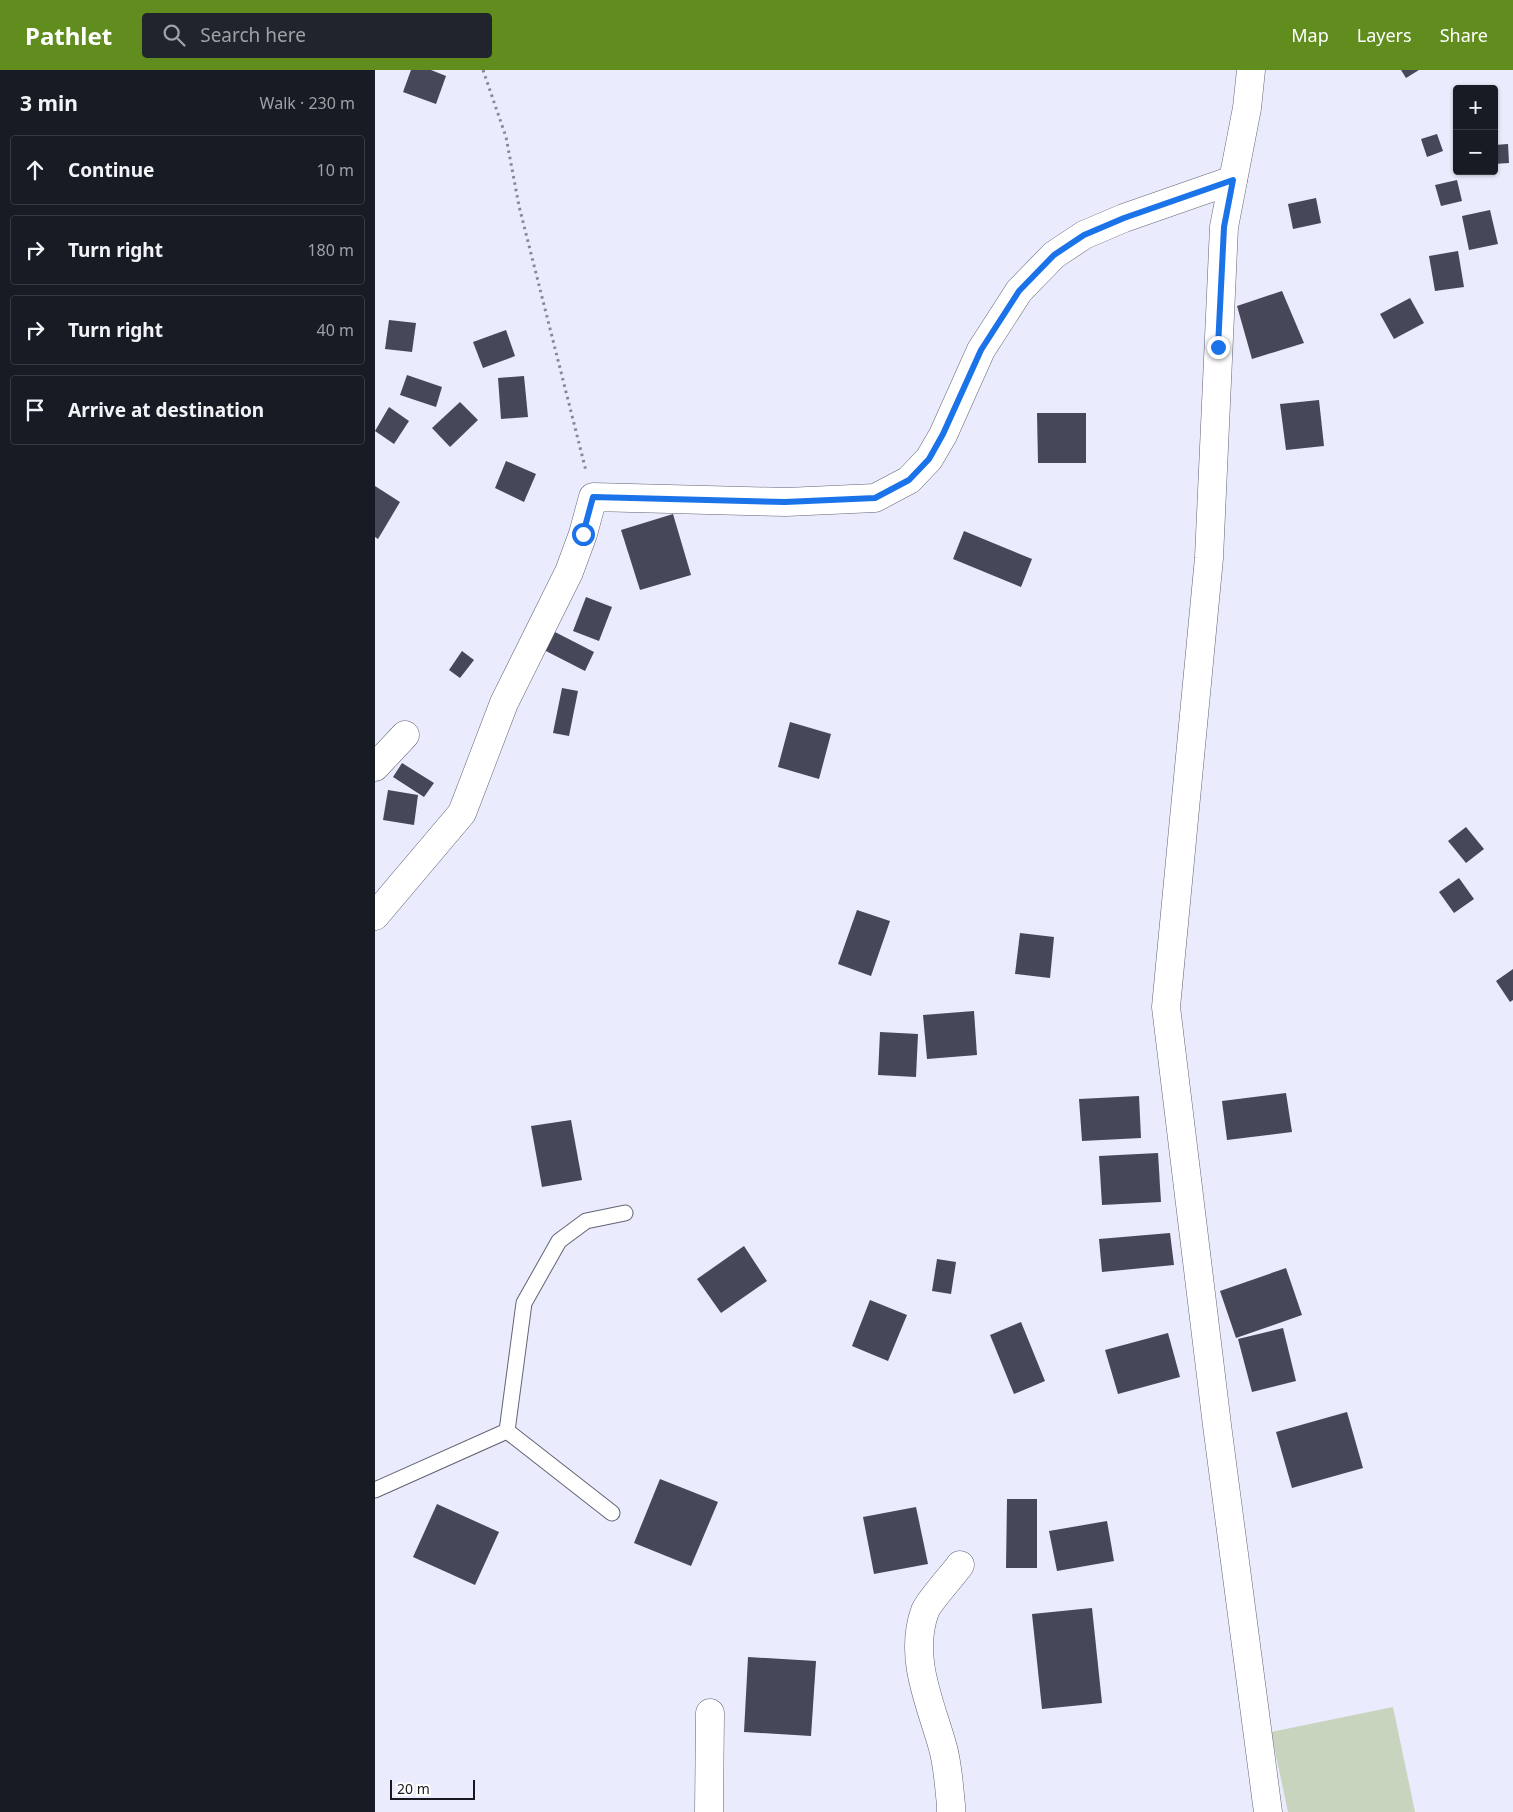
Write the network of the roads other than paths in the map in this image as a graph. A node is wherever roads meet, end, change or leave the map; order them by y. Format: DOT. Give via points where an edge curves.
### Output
graph roads {
  1 [pos="1251,70"];
  2 [pos="1233,180"];
  3 [pos="405,736"];
  4 [pos="375,767"];
  5 [pos="375,916"];
  6 [pos="625,1213"];
  7 [pos="507,1431"];
  8 [pos="375,1490"];
  9 [pos="612,1512"];
  10 [pos="960,1566"];
  11 [pos="710,1713"];
  12 [pos="709,1812"];
  13 [pos="951,1812"];
  14 [pos="1268,1812"];
  1 -- 2 [label="street"];
  2 -- 5 [label="street" via="1124,218 1084,235 1054,255 1019,291 981,350 929,459 909,480 875,498 785,502 593,497 569,572 504,703 462,813"];
  2 -- 14 [label="street" via="1224,227 1209,558 1166,1007"];
  3 -- 4 [label="street"];
  6 -- 7 [label="lane" via="586,1220 559,1241 523,1303"];
  7 -- 8 [label="lane"];
  7 -- 9 [label="lane"];
  10 -- 13 [label="street" via="926,1610 919,1640 919,1668 943,1750"];
  11 -- 12 [label="street"];
}
